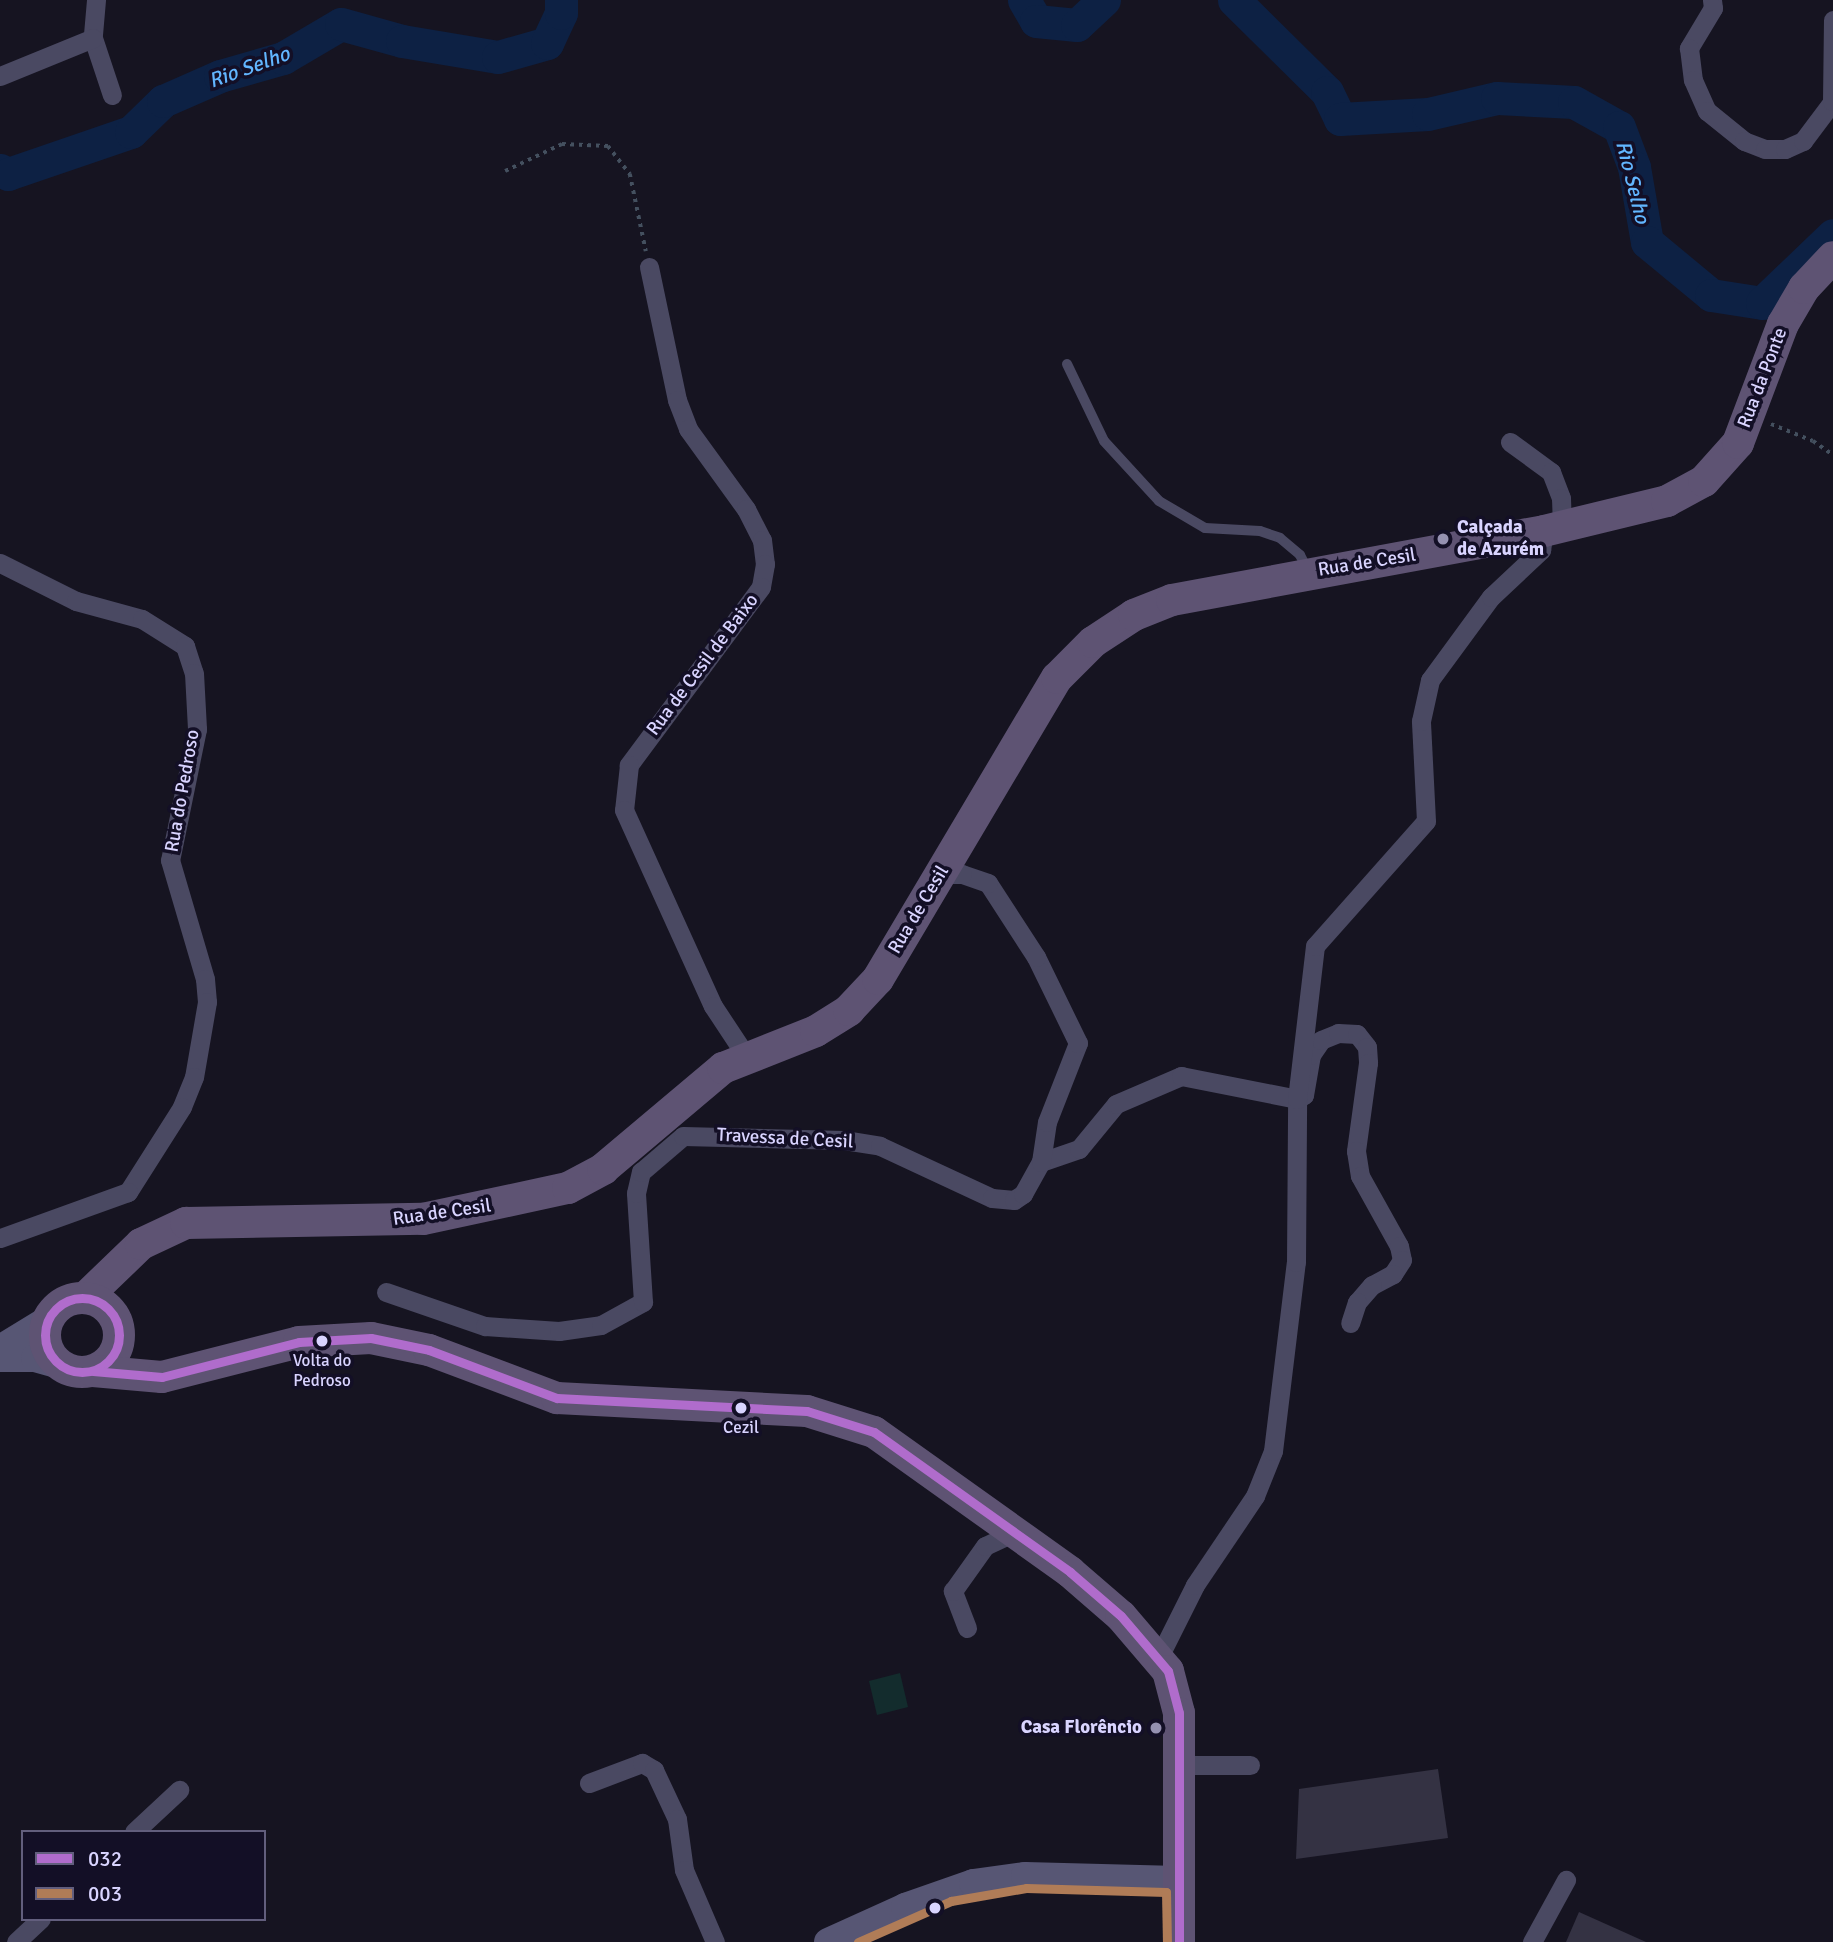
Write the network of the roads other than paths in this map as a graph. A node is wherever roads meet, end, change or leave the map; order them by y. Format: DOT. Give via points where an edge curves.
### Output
graph roads {
  1 [pos="96,0"];
  2 [pos="1712,0"];
  3 [pos="1833,20"];
  4 [pos="93,38"];
  5 [pos="0,76"];
  6 [pos="112,95"];
  7 [pos="1833,101"];
  8 [pos="1833,257"];
  9 [pos="649,267"];
  10 [pos="1067,364"];
  11 [pos="1510,442"];
  12 [pos="1648,508"];
  13 [pos="1553,529"];
  14 [pos="0,564"];
  15 [pos="1309,572"];
  16 [pos="940,874"];
  17 [pos="746,1056"];
  18 [pos="1297,1100"];
  19 [pos="677,1125"];
  20 [pos="1041,1161"];
  21 [pos="0,1238"];
  22 [pos="141,1244"];
  23 [pos="386,1292"];
  24 [pos="86,1297"];
  25 [pos="48,1319"];
  26 [pos="1350,1323"];
  27 [pos="119,1331"];
  28 [pos="0,1349"];
  29 [pos="0,1358"];
  30 [pos="60,1365"];
  31 [pos="93,1371"];
  32 [pos="181,1373"];
  33 [pos="1015,1532"];
  34 [pos="967,1628"];
  35 [pos="1159,1657"];
  36 [pos="1180,1765"];
  37 [pos="1250,1765"];
  38 [pos="589,1783"];
  39 [pos="179,1790"];
  40 [pos="136,1830"];
  41 [pos="1178,1880"];
  42 [pos="1566,1880"];
  43 [pos="39,1921"];
  44 [pos="16,1942"];
  45 [pos="715,1942"];
  46 [pos="828,1942"];
  47 [pos="1179,1942"];
  48 [pos="1532,1942"];
  1 -- 4 [label="street"];
  2 -- 7 [label="street" via="1713,8 1689,48 1693,80 1707,111 1744,141 1765,149 1785,149 1803,141"];
  3 -- 7 [label="street"];
  4 -- 5 [label="street"];
  4 -- 6 [label="street"];
  8 -- 12 [label="main road, Rua da Ponte" via="1804,288 1783,324 1738,443 1704,481"];
  9 -- 17 [label="street, Rua de Cesil de Baixo" via="684,420 746,509 762,540 765,564 761,587 629,765 624,810 713,1006"];
  10 -- 15 [label="lane" via="1104,441 1158,501 1205,528 1260,531 1280,538 1300,555"];
  11 -- 13 [label="street" via="1551,472 1561,498"];
  12 -- 13 [label="main road, Rua de Cesil"];
  13 -- 15 [label="main road, Rua de Cesil"];
  13 -- 18 [label="street" via="1541,550 1491,597 1430,680 1421,721 1426,821 1315,946"];
  14 -- 21 [label="street, Rua do Pedroso" via="76,601 142,619 186,646 194,673 197,729 170,860 205,979 207,1002 194,1077 182,1107 128,1192"];
  15 -- 16 [label="main road, Rua de Cesil" via="1171,600 1134,615 1093,642 1057,678"];
  16 -- 17 [label="main road, Rua de Cesil" via="878,979 849,1010 816,1031"];
  16 -- 20 [label="street, Travessa de Cesil" via="962,874 988,883 1036,957 1078,1044 1047,1122"];
  17 -- 19 [label="main road, Rua de Cesil" via="723,1068"];
  18 -- 20 [label="street" via="1181,1076 1116,1104 1079,1149"];
  18 -- 26 [label="street" via="1304,1095 1311,1055 1321,1040 1357,1034 1367,1047 1368,1063 1356,1151 1360,1175 1399,1246 1402,1260 1393,1274 1373,1285 1357,1302"];
  18 -- 35 [label="street" via="1296,1262 1273,1451 1260,1486 1195,1585"];
  19 -- 20 [label="street, Travessa de Cesil" via="880,1146 992,1198 1014,1200 1023,1194"];
  19 -- 22 [label="main road, Rua de Cesil" via="568,1188 518,1201 423,1220 186,1223"];
  19 -- 23 [label="street" via="641,1171 636,1193 643,1302 601,1325 559,1331 485,1326"];
  22 -- 24 [label="main road, Rua de Cesil"];
  22 -- 27 [label="main road" via="120,1298"];
  24 -- 25 [label="main road" via="64,1302"];
  24 -- 27 [label="main road" via="107,1306"];
  25 -- 28 [label="street"];
  25 -- 30 [label="main road" via="47,1348"];
  27 -- 31 [label="main road" via="112,1358"];
  27 -- 32 [label="main road" via="154,1366"];
  29 -- 30 [label="street" via="35,1358"];
  30 -- 31 [label="main road"];
  31 -- 32 [label="main road" via="162,1377"];
  32 -- 33 [label="main road" via="299,1342 371,1338 429,1350 557,1398 822,1413 856,1423 898,1446"];
  33 -- 34 [label="street" via="985,1546 953,1591"];
  33 -- 35 [label="main road" via="1103,1600"];
  35 -- 36 [label="main road" via="1178,1698"];
  36 -- 37 [label="street"];
  36 -- 41 [label="main road"];
  38 -- 45 [label="street" via="642,1763 654,1770 677,1819 684,1871"];
  39 -- 40 [label="street"];
  41 -- 46 [label="street" via="1025,1876 973,1883 915,1902"];
  41 -- 47 [label="main road"];
  42 -- 48 [label="street"];
  43 -- 44 [label="street"];
}
